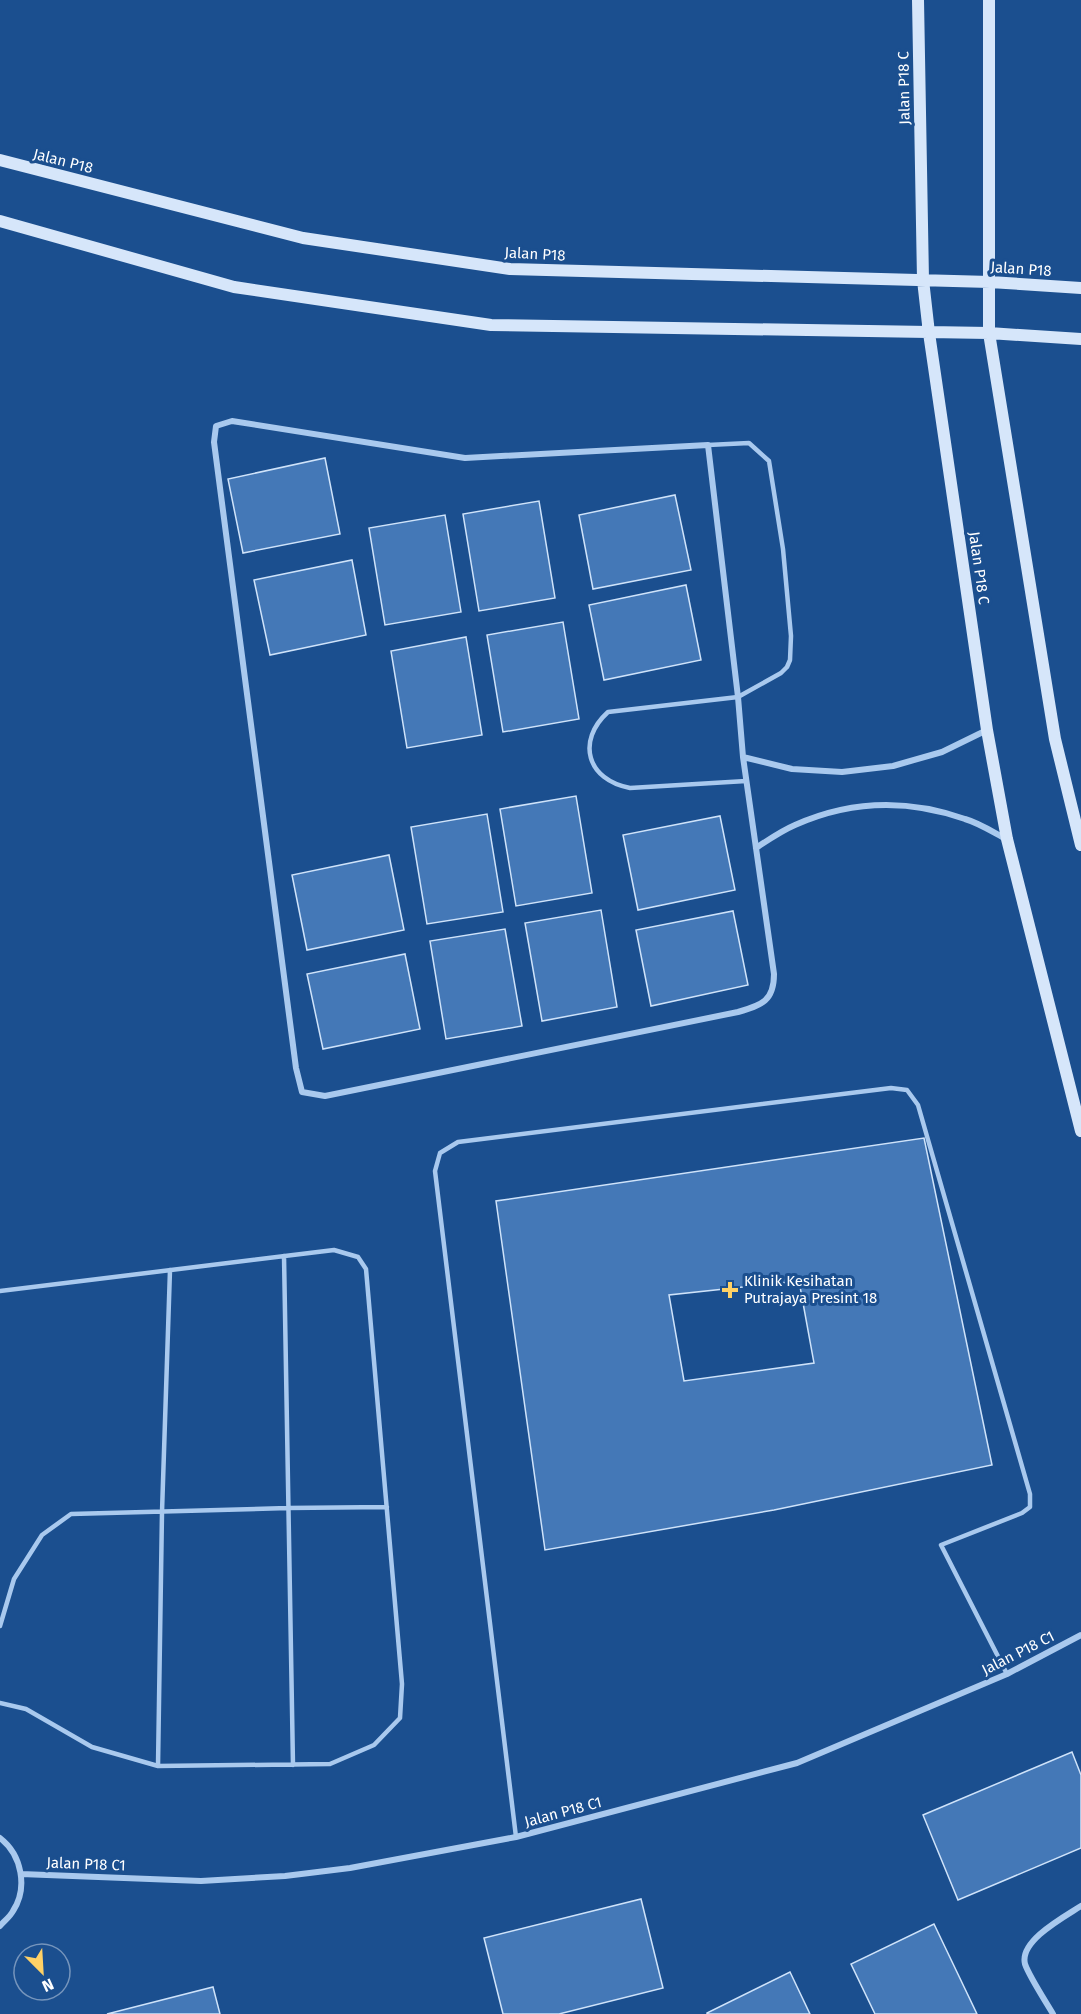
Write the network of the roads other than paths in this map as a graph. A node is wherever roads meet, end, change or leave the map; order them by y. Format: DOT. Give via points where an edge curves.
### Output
graph roads {
  1 [pos="918,0"];
  2 [pos="989,0"];
  3 [pos="0,160"];
  4 [pos="0,221"];
  5 [pos="922,280"];
  6 [pos="990,282"];
  7 [pos="1081,288"];
  8 [pos="929,333"];
  9 [pos="989,333"];
  10 [pos="1081,339"];
  11 [pos="708,445"];
  12 [pos="738,697"];
  13 [pos="987,730"];
  14 [pos="743,757"];
  15 [pos="746,781"];
  16 [pos="1007,839"];
  17 [pos="1081,845"];
  18 [pos="756,848"];
  19 [pos="1081,1131"];
  20 [pos="284,1256"];
  21 [pos="170,1270"];
  22 [pos="0,1291"];
  23 [pos="387,1507"];
  24 [pos="288,1508"];
  25 [pos="162,1512"];
  26 [pos="0,1626"];
  27 [pos="1081,1635"];
  28 [pos="1007,1674"];
  29 [pos="0,1703"];
  30 [pos="293,1765"];
  31 [pos="158,1766"];
  32 [pos="516,1837"];
  33 [pos="0,1838"];
  34 [pos="21,1874"];
  35 [pos="1081,1906"];
  36 [pos="0,1926"];
  37 [pos="1053,2014"];
  1 -- 5 [label="street, Jalan P18 C"];
  2 -- 6 [label="street"];
  3 -- 5 [label="street, Jalan P18" via="303,238 510,269"];
  4 -- 8 [label="street" via="234,287 491,325"];
  5 -- 6 [label="street, Jalan P18"];
  5 -- 8 [label="street, Jalan P18 C"];
  6 -- 7 [label="street, Jalan P18"];
  6 -- 9 [label="street"];
  8 -- 9 [label="street"];
  8 -- 13 [label="street, Jalan P18 C"];
  9 -- 10 [label="street"];
  9 -- 17 [label="street" via="1055,739"];
  11 -- 12 [label="street"];
  11 -- 12 [label="lane" via="749,443 769,461 783,549 790,660 781,673"];
  11 -- 18 [label="street" via="465,458 232,421 216,426 216,454 302,1092 325,1096 753,1008 767,1000 774,988"];
  12 -- 14 [label="street"];
  12 -- 15 [label="lane" via="608,711 593,729 590,752 599,774 618,786"];
  13 -- 14 [label="street" via="942,752 873,769 792,769"];
  13 -- 16 [label="street, Jalan P18 C"];
  14 -- 15 [label="street"];
  15 -- 18 [label="street"];
  16 -- 18 [label="street" via="967,819 925,807 880,804 836,810 804,821"];
  16 -- 19 [label="street, Jalan P18 C"];
  20 -- 21 [label="lane"];
  20 -- 23 [label="lane" via="334,1250 358,1257 366,1269"];
  20 -- 24 [label="lane"];
  21 -- 22 [label="lane"];
  21 -- 25 [label="lane"];
  23 -- 24 [label="lane"];
  23 -- 30 [label="lane" via="402,1684 400,1718 374,1744 330,1764"];
  24 -- 25 [label="lane"];
  24 -- 30 [label="lane"];
  25 -- 26 [label="lane" via="71,1514 42,1535 19,1570"];
  25 -- 31 [label="lane"];
  27 -- 28 [label="street, Jalan P18 C1"];
  28 -- 32 [label="street, Jalan P18 C1" via="797,1763"];
  28 -- 32 [label="lane" via="941,1545 1022,1513 1030,1507 1030,1494 918,1105 907,1090 891,1088 458,1142 440,1153 435,1171"];
  29 -- 31 [label="lane" via="26,1709 92,1747"];
  30 -- 31 [label="lane"];
  32 -- 34 [label="street, Jalan P18 C1" via="285,1876 201,1881"];
  33 -- 34 [label="street" via="16,1858"];
  34 -- 36 [label="street" via="20,1894 13,1911"];
  35 -- 37 [label="street" via="1029,1943 1025,1954 1025,1964"];
}
